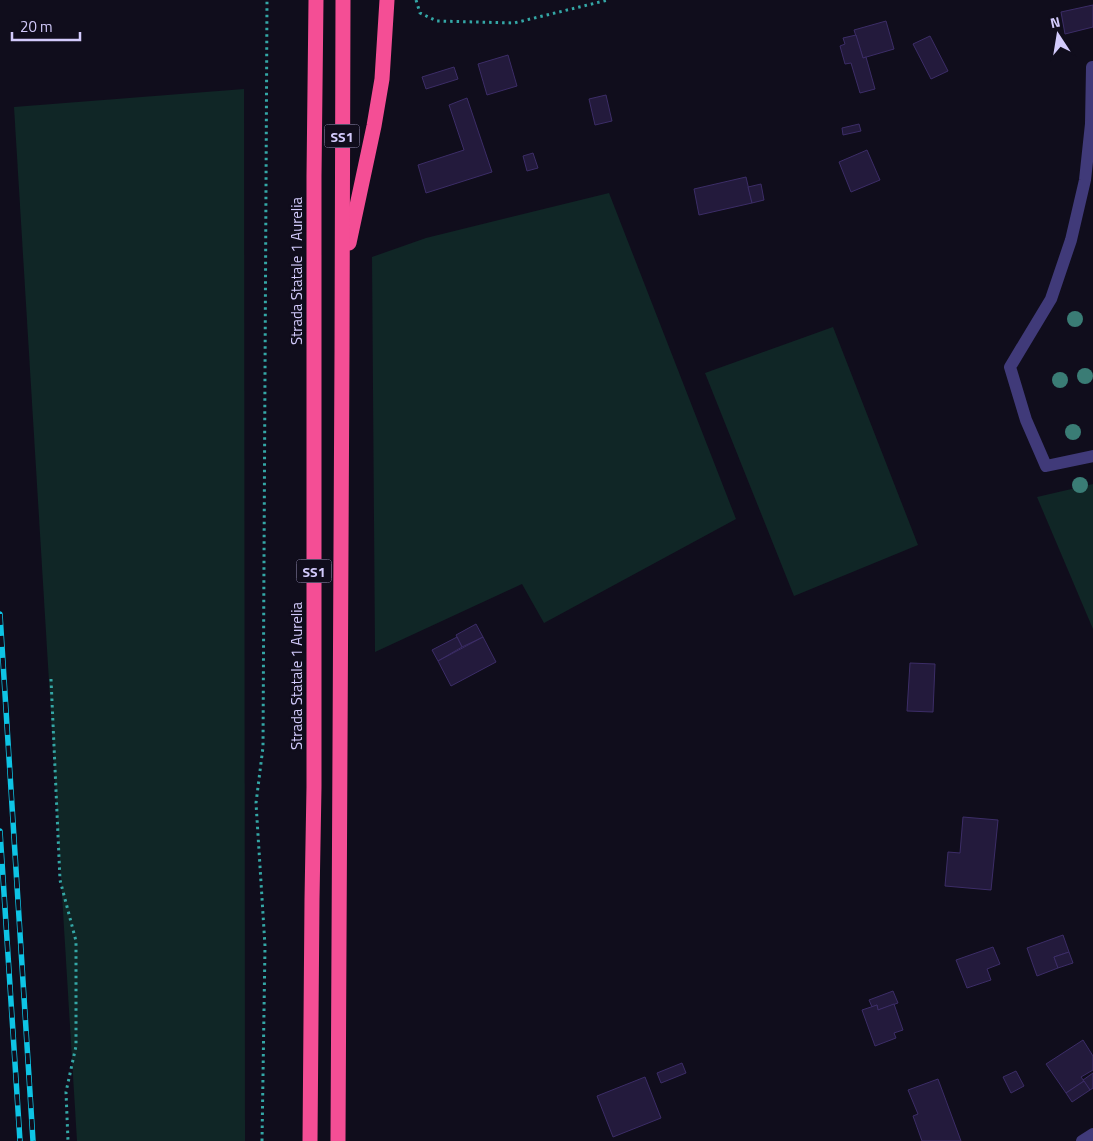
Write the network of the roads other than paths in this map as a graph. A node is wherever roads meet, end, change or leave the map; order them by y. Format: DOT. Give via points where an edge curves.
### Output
graph roads {
  1 [pos="316,0"];
  2 [pos="343,0"];
  3 [pos="387,0"];
  4 [pos="1093,67"];
  5 [pos="1092,124"];
  6 [pos="343,271"];
  7 [pos="1093,456"];
  8 [pos="1093,1134"];
  9 [pos="310,1141"];
  10 [pos="338,1141"];
  11 [pos="1082,1141"];
  1 -- 9 [label="highway, Strada Statale 1 Aurelia / SS1"];
  2 -- 6 [label="highway, SS1"];
  3 -- 6 [label="highway" via="382,78"];
  4 -- 5 [label="street"];
  5 -- 7 [label="street" via="1085,180 1071,240 1051,299 1010,367 1026,420 1046,466"];
  6 -- 10 [label="highway, SS1"];
  8 -- 11 [label="street"];
}
